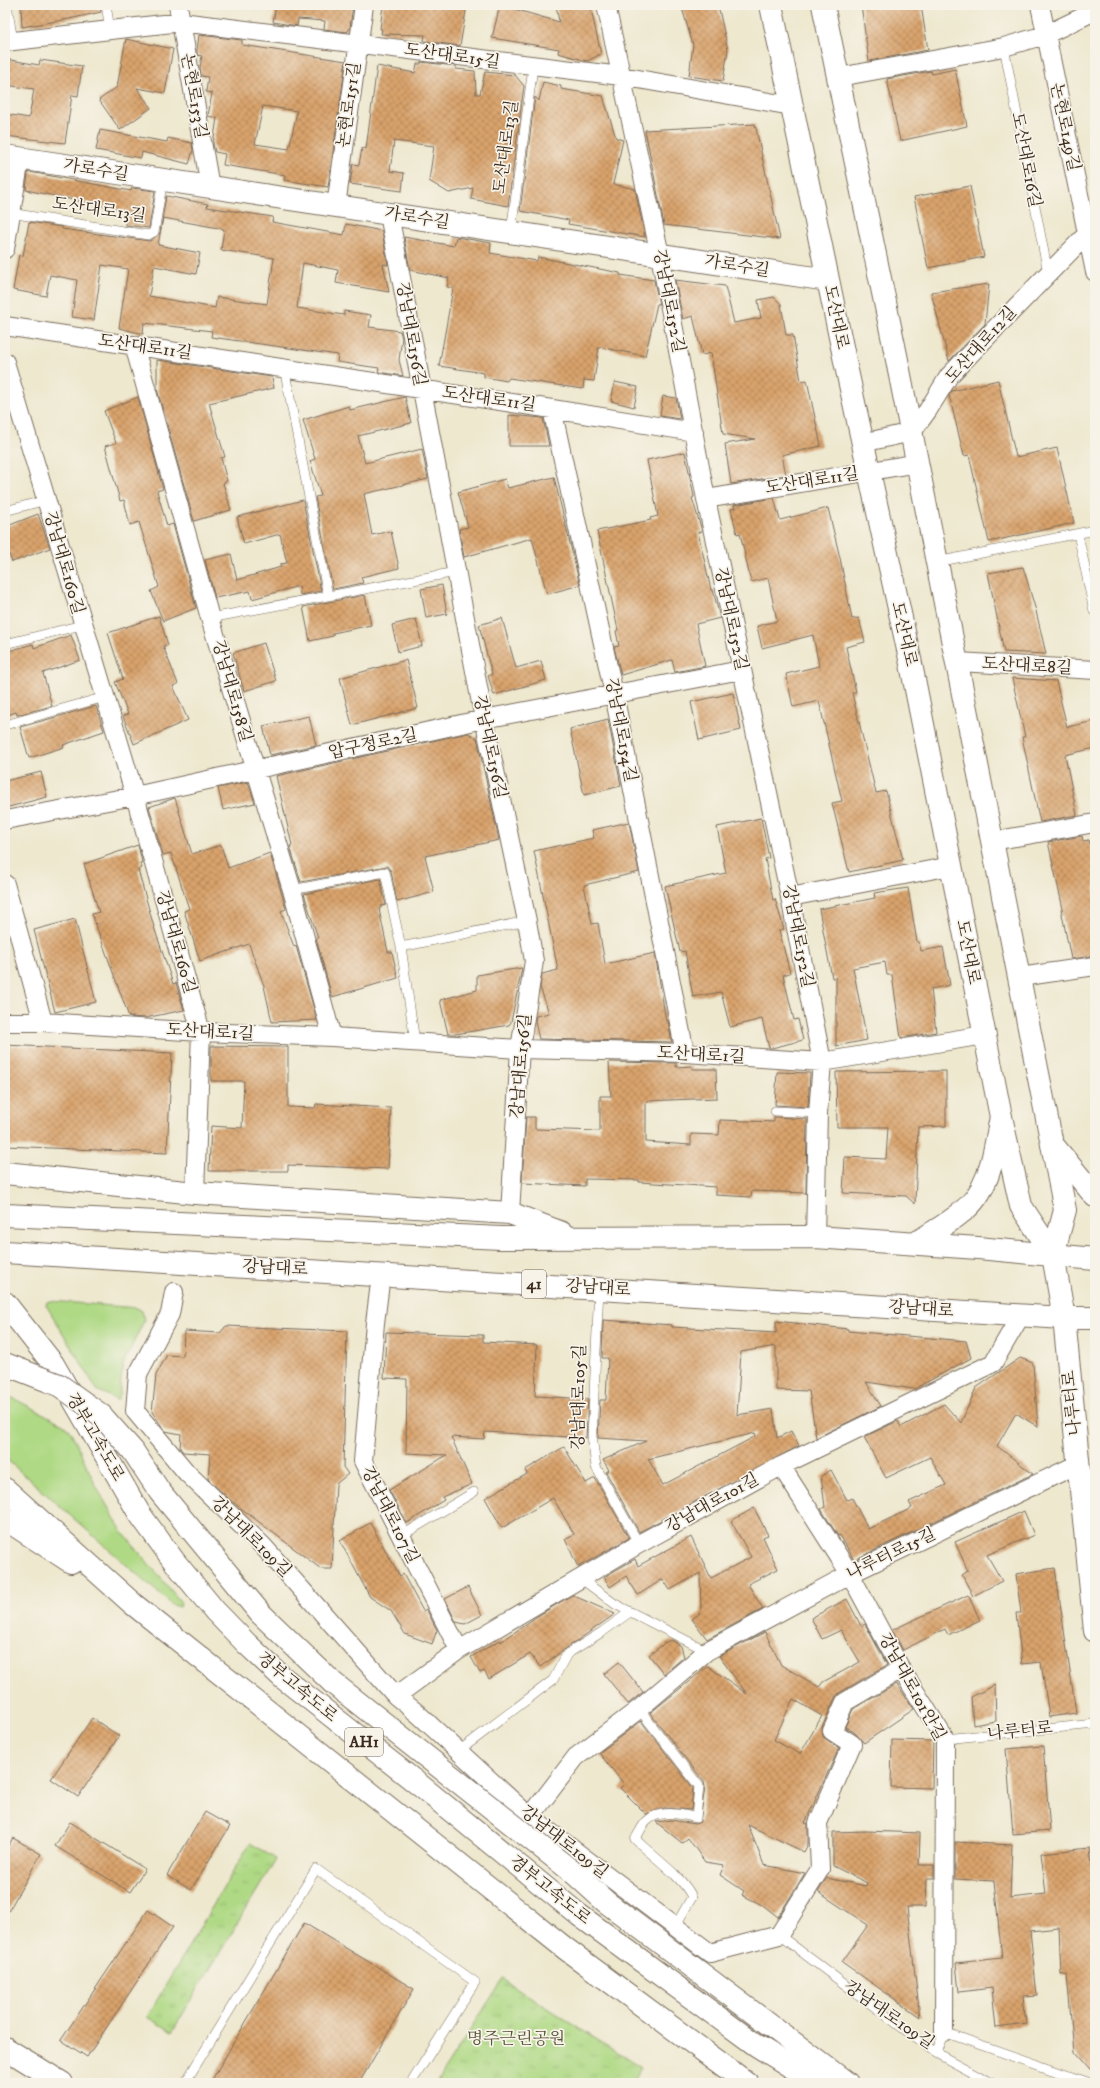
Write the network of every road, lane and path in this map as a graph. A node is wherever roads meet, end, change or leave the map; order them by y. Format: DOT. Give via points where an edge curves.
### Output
graph roads {
  1 [pos="7,5"];
  2 [pos="106,5"];
  3 [pos="364,5"];
  4 [pos="606,5"];
  5 [pos="771,5"];
  6 [pos="823,5"];
  7 [pos="1040,5"];
  8 [pos="1095,11"];
  9 [pos="179,13"];
  10 [pos="110,29"];
  11 [pos="1046,35"];
  12 [pos="9,41"];
  13 [pos="358,43"];
  14 [pos="1004,48"];
  15 [pos="533,67"];
  16 [pos="621,76"];
  17 [pos="839,77"];
  18 [pos="792,106"];
  19 [pos="12,158"];
  20 [pos="163,180"];
  21 [pos="210,187"];
  22 [pos="336,206"];
  23 [pos="10,213"];
  24 [pos="389,214"];
  25 [pos="511,232"];
  26 [pos="1091,232"];
  27 [pos="5,250"];
  28 [pos="660,255"];
  29 [pos="1095,272"];
  30 [pos="1048,273"];
  31 [pos="828,280"];
  32 [pos="5,326"];
  33 [pos="134,345"];
  34 [pos="5,362"];
  35 [pos="284,367"];
  36 [pos="421,389"];
  37 [pos="552,408"];
  38 [pos="694,432"];
  39 [pos="912,432"];
  40 [pos="862,443"];
  41 [pos="918,463"];
  42 [pos="869,472"];
  43 [pos="706,499"];
  44 [pos="46,500"];
  45 [pos="5,511"];
  46 [pos="1095,530"];
  47 [pos="1078,534"];
  48 [pos="937,562"];
  49 [pos="456,572"];
  50 [pos="328,596"];
  51 [pos="1094,611"];
  52 [pos="210,618"];
  53 [pos="82,625"];
  54 [pos="5,644"];
  55 [pos="958,662"];
  56 [pos="741,670"];
  57 [pos="1095,670"];
  58 [pos="614,694"];
  59 [pos="105,698"];
  60 [pos="484,719"];
  61 [pos="5,725"];
  62 [pos="255,770"];
  63 [pos="135,796"];
  64 [pos="5,820"];
  65 [pos="1095,823"];
  66 [pos="993,841"];
  67 [pos="952,866"];
  68 [pos="5,884"];
  69 [pos="292,890"];
  70 [pos="790,897"];
  71 [pos="527,921"];
  72 [pos="401,946"];
  73 [pos="1095,966"];
  74 [pos="1020,978"];
  75 [pos="5,1022"];
  76 [pos="43,1022"];
  77 [pos="201,1032"];
  78 [pos="984,1035"];
  79 [pos="332,1037"];
  80 [pos="415,1042"];
  81 [pos="520,1049"];
  82 [pos="684,1053"];
  83 [pos="822,1062"];
  84 [pos="775,1111"];
  85 [pos="818,1113"];
  86 [pos="1000,1117"];
  87 [pos="1052,1144"];
  88 [pos="5,1173"];
  89 [pos="195,1193"];
  90 [pos="1095,1196"];
  91 [pos="510,1213"];
  92 [pos="5,1215"];
  93 [pos="815,1237"];
  94 [pos="574,1238"];
  95 [pos="916,1244"];
  96 [pos="5,1252"];
  97 [pos="1053,1255"];
  98 [pos="1095,1260"];
  99 [pos="382,1275"];
  100 [pos="599,1288"];
  101 [pos="174,1292"];
  102 [pos="7,1305"];
  103 [pos="1021,1315"];
  104 [pos="1064,1318"];
  105 [pos="1095,1318"];
  106 [pos="5,1364"];
  107 [pos="1078,1464"];
  108 [pos="781,1466"];
  109 [pos="5,1489"];
  110 [pos="474,1492"];
  111 [pos="5,1519"];
  112 [pos="1090,1521"];
  113 [pos="401,1536"];
  114 [pos="639,1544"];
  115 [pos="850,1574"];
  116 [pos="580,1578"];
  117 [pos="133,1604"];
  118 [pos="630,1612"];
  119 [pos="1095,1631"];
  120 [pos="459,1650"];
  121 [pos="707,1650"];
  122 [pos="900,1669"];
  123 [pos="396,1696"];
  124 [pos="639,1709"];
  125 [pos="1095,1724"];
  126 [pos="945,1739"];
  127 [pos="459,1751"];
  128 [pos="530,1817"];
  129 [pos="676,1925"];
  130 [pos="779,1935"];
  131 [pos="944,2032"];
  132 [pos="5,2048"];
  133 [pos="936,2053"];
  134 [pos="62,2083"];
  135 [pos="185,2083"];
  136 [pos="411,2083"];
  137 [pos="747,2083"];
  138 [pos="817,2083"];
  139 [pos="847,2083"];
  140 [pos="992,2083"];
  141 [pos="1089,2083"];
  1 -- 12 [label="lane, 도산대로15길"];
  2 -- 10 [label="lane"];
  3 -- 13 [label="street, 논현로151길"];
  4 -- 16 [label="street, 강남대로152길"];
  5 -- 18 [label="main road, 도산대로"];
  6 -- 17 [label="main road, 도산대로"];
  7 -- 11 [label="street, 논현로149길"];
  8 -- 11 [label="street"];
  9 -- 10 [label="street, 도산대로15길"];
  9 -- 13 [label="street, 도산대로15길"];
  9 -- 21 [label="street, 논현로153길"];
  10 -- 12 [label="street, 도산대로15길"];
  11 -- 14 [label="street"];
  11 -- 26 [label="street, 논현로149길"];
  13 -- 15 [label="street, 도산대로15길"];
  13 -- 22 [label="street, 논현로151길"];
  14 -- 17 [label="street"];
  14 -- 30 [label="lane, 도산대로16길"];
  15 -- 16 [label="street, 도산대로15길"];
  15 -- 25 [label="lane, 도산대로13길"];
  16 -- 18 [label="street, 도산대로15길"];
  16 -- 28 [label="street, 강남대로152길"];
  17 -- 39 [label="main road, 도산대로"];
  18 -- 31 [label="main road, 도산대로"];
  19 -- 20 [label="main road, 가로수길"];
  19 -- 23 [label="street"];
  20 -- 21 [label="main road, 가로수길"];
  20 -- 23 [label="lane, 도산대로13길" via="154,232 148,235"];
  21 -- 22 [label="main road, 가로수길"];
  22 -- 24 [label="main road, 가로수길"];
  23 -- 27 [label="street"];
  24 -- 25 [label="main road, 가로수길"];
  24 -- 36 [label="street, 강남대로156길"];
  25 -- 28 [label="main road, 가로수길"];
  26 -- 29 [label="street, 논현로149길"];
  26 -- 30 [label="street, 도산대로12길"];
  28 -- 31 [label="main road, 가로수길"];
  28 -- 38 [label="street, 강남대로152길"];
  30 -- 39 [label="street, 도산대로12길" via="949,376"];
  31 -- 40 [label="main road, 도산대로"];
  32 -- 33 [label="street, 도산대로11길"];
  33 -- 35 [label="street, 도산대로11길"];
  33 -- 52 [label="street, 강남대로158길"];
  34 -- 44 [label="street, 강남대로160길"];
  35 -- 36 [label="street, 도산대로11길"];
  35 -- 50 [label="lane"];
  36 -- 37 [label="street, 도산대로11길"];
  36 -- 49 [label="street, 강남대로156길"];
  37 -- 38 [label="street, 도산대로11길"];
  37 -- 58 [label="street, 강남대로154길"];
  38 -- 43 [label="street, 강남대로152길"];
  39 -- 40 [label="street"];
  39 -- 41 [label="main road, 도산대로"];
  40 -- 42 [label="main road, 도산대로"];
  41 -- 42 [label="street, 도산대로11길"];
  41 -- 48 [label="main road, 도산대로"];
  42 -- 43 [label="street, 도산대로11길"];
  42 -- 67 [label="main road, 도산대로"];
  43 -- 56 [label="street, 강남대로152길"];
  44 -- 45 [label="lane, 강남대로160길"];
  44 -- 53 [label="street, 강남대로160길"];
  46 -- 47 [label="lane"];
  47 -- 48 [label="lane"];
  47 -- 51 [label="lane"];
  48 -- 55 [label="main road, 도산대로"];
  49 -- 50 [label="lane"];
  49 -- 60 [label="street, 강남대로156길"];
  50 -- 52 [label="lane"];
  52 -- 62 [label="street, 강남대로158길"];
  53 -- 54 [label="lane, 강남대로160길"];
  53 -- 59 [label="street, 강남대로160길"];
  55 -- 57 [label="street, 도산대로8길"];
  55 -- 66 [label="main road, 도산대로"];
  56 -- 58 [label="street, 압구정로2길"];
  56 -- 70 [label="street, 강남대로152길"];
  58 -- 60 [label="street, 압구정로2길"];
  58 -- 82 [label="street, 강남대로154길"];
  59 -- 61 [label="lane"];
  59 -- 63 [label="street, 강남대로160길"];
  60 -- 62 [label="street, 압구정로2길"];
  60 -- 71 [label="street, 강남대로156길"];
  62 -- 63 [label="street, 압구정로2길"];
  62 -- 69 [label="street, 강남대로158길"];
  63 -- 64 [label="street, 압구정로2길"];
  63 -- 77 [label="street, 강남대로160길"];
  65 -- 66 [label="street"];
  66 -- 74 [label="main road, 도산대로"];
  67 -- 70 [label="street"];
  67 -- 78 [label="main road, 도산대로"];
  68 -- 76 [label="street"];
  69 -- 72 [label="lane" via="385,872"];
  69 -- 79 [label="street, 강남대로158길"];
  70 -- 83 [label="street, 강남대로152길"];
  71 -- 72 [label="lane"];
  71 -- 81 [label="street, 강남대로156길" via="534,961"];
  72 -- 80 [label="lane"];
  73 -- 74 [label="street"];
  74 -- 87 [label="main road, 도산대로"];
  75 -- 76 [label="street, 도산대로1길"];
  76 -- 77 [label="street, 도산대로1길"];
  77 -- 79 [label="street, 도산대로1길"];
  77 -- 89 [label="street, 강남대로160길"];
  78 -- 83 [label="street, 도산대로1길"];
  78 -- 86 [label="main road, 도산대로"];
  79 -- 80 [label="street, 도산대로1길"];
  80 -- 81 [label="street, 도산대로1길"];
  81 -- 82 [label="street, 도산대로1길"];
  81 -- 91 [label="street, 강남대로156길"];
  82 -- 83 [label="street, 도산대로1길"];
  83 -- 85 [label="street, 강남대로152길"];
  84 -- 85 [label="lane"];
  85 -- 93 [label="street, 강남대로152길"];
  86 -- 95 [label="main road" via="991,1166 977,1196 963,1212"];
  86 -- 97 [label="main road, 도산대로" via="1021,1206"];
  87 -- 90 [label="main road"];
  87 -- 97 [label="main road, 도산대로" via="1065,1210"];
  88 -- 89 [label="main road"];
  89 -- 91 [label="main road"];
  91 -- 94 [label="main road"];
  92 -- 94 [label="main road" via="501,1238"];
  93 -- 94 [label="main road"];
  93 -- 95 [label="main road"];
  95 -- 97 [label="main road"];
  96 -- 99 [label="main road, 강남대로 / 41"];
  97 -- 98 [label="main road"];
  97 -- 104 [label="main road, 도산대로"];
  99 -- 100 [label="main road, 강남대로 / 41"];
  99 -- 113 [label="street, 강남대로107길" via="375,1323 363,1461"];
  100 -- 103 [label="main road, 강남대로 / 41"];
  100 -- 114 [label="lane, 강남대로105길" via="592,1436 596,1466"];
  101 -- 123 [label="street, 강남대로109길" via="170,1314 138,1374 135,1411 187,1473 268,1551"];
  102 -- 138 [label="main road, 경부고속도로 / AH1" via="53,1364 139,1513 215,1611 247,1644 282,1676 579,1915 756,2045"];
  103 -- 104 [label="main road, 강남대로 / 41"];
  103 -- 108 [label="street, 강남대로101길" via="993,1363"];
  104 -- 105 [label="main road, 강남대로 / 41"];
  104 -- 107 [label="main road, 나루터로"];
  106 -- 139 [label="main road, bridge" via="59,1385 101,1415 133,1452 160,1492 260,1613 333,1683 574,1873 606,1902"];
  107 -- 112 [label="main road, 나루터로"];
  107 -- 115 [label="street, 나루터로15길"];
  108 -- 114 [label="street, 강남대로101길"];
  108 -- 115 [label="street, 강남대로101안길"];
  109 -- 117 [label="main road, 경부고속도로 / AH1"];
  110 -- 113 [label="lane"];
  111 -- 117 [label="main road"];
  112 -- 119 [label="main road, 나루터로"];
  113 -- 120 [label="street, 강남대로107길"];
  114 -- 116 [label="street, 강남대로101길"];
  115 -- 121 [label="street, 나루터로15길"];
  115 -- 122 [label="street, 강남대로101안길"];
  116 -- 118 [label="lane"];
  116 -- 120 [label="street, 강남대로101길"];
  117 -- 137 [label="main road, 경부고속도로 / AH1" via="566,1948"];
  118 -- 121 [label="lane"];
  118 -- 127 [label="lane" via="567,1654 552,1680"];
  120 -- 123 [label="street, 강남대로101길"];
  121 -- 124 [label="street, 나루터로15길"];
  122 -- 126 [label="street, 강남대로101안길"];
  122 -- 130 [label="street" via="845,1702 832,1731 852,1744 818,1823 820,1869"];
  123 -- 127 [label="street, 강남대로109길"];
  124 -- 128 [label="street, 나루터로15길" via="576,1757"];
  124 -- 129 [label="lane" via="698,1786 696,1818 683,1814 661,1815 648,1820 635,1840 689,1890 692,1897"];
  125 -- 126 [label="lane, 나루터로"];
  126 -- 131 [label="street, 강남대로101안길"];
  127 -- 128 [label="street, 강남대로109길"];
  128 -- 129 [label="street, 강남대로109길"];
  129 -- 130 [label="street, 강남대로109길" via="710,1953"];
  130 -- 133 [label="lane, 강남대로109길"];
  131 -- 133 [label="lane, 강남대로109길"];
  131 -- 141 [label="lane, 강남대로109길"];
  132 -- 134 [label="main road"];
  133 -- 140 [label="lane"];
  135 -- 136 [label="lane" via="316,1868 475,1982"];
}
